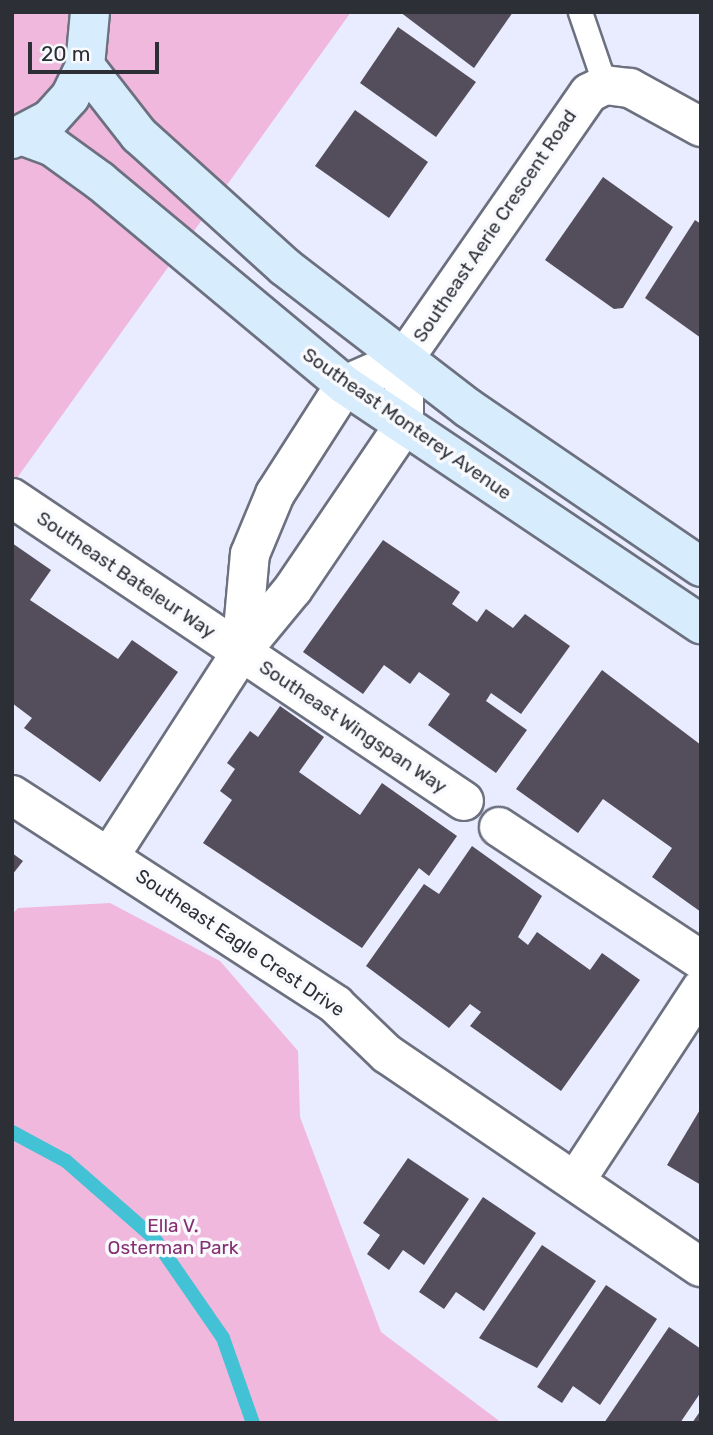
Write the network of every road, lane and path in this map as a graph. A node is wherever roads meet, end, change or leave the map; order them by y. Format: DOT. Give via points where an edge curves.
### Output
graph roads {
  1 [pos="90,12"];
  2 [pos="580,12"];
  3 [pos="85,66"];
  4 [pos="605,85"];
  5 [pos="701,127"];
  6 [pos="18,138"];
  7 [pos="404,359"];
  8 [pos="345,385"];
  9 [pos="404,425"];
  10 [pos="12,498"];
  11 [pos="701,567"];
  12 [pos="701,624"];
  13 [pos="241,652"];
  14 [pos="12,794"];
  15 [pos="464,801"];
  16 [pos="499,827"];
  17 [pos="111,854"];
  18 [pos="701,960"];
  19 [pos="701,989"];
  20 [pos="576,1180"];
  21 [pos="701,1267"];
  1 -- 3 [label="street"];
  2 -- 4 [label="lane"];
  3 -- 6 [label="street" via="70,97"];
  3 -- 7 [label="street" via="115,109 229,220"];
  4 -- 5 [label="street" via="630,88"];
  4 -- 7 [label="street, Southeast Aerie Crescent Road" via="567,117"];
  6 -- 8 [label="street, Southeast Monterey Avenue" via="53,147 100,181"];
  7 -- 8 [label="street"];
  7 -- 9 [label="street"];
  7 -- 11 [label="street"];
  8 -- 9 [label="street, Southeast Monterey Avenue"];
  8 -- 13 [label="street" via="275,495 250,554"];
  9 -- 12 [label="street, Southeast Monterey Avenue"];
  9 -- 13 [label="street" via="293,589"];
  10 -- 13 [label="street, Southeast Bateleur Way"];
  13 -- 15 [label="street, Southeast Wingspan Way"];
  13 -- 17 [label="street"];
  14 -- 17 [label="street, Southeast Eagle Crest Drive"];
  16 -- 18 [label="street"];
  17 -- 20 [label="street, Southeast Eagle Crest Drive" via="336,1005 387,1054"];
  19 -- 20 [label="street"];
  20 -- 21 [label="street, Southeast Eagle Crest Drive"];
}
